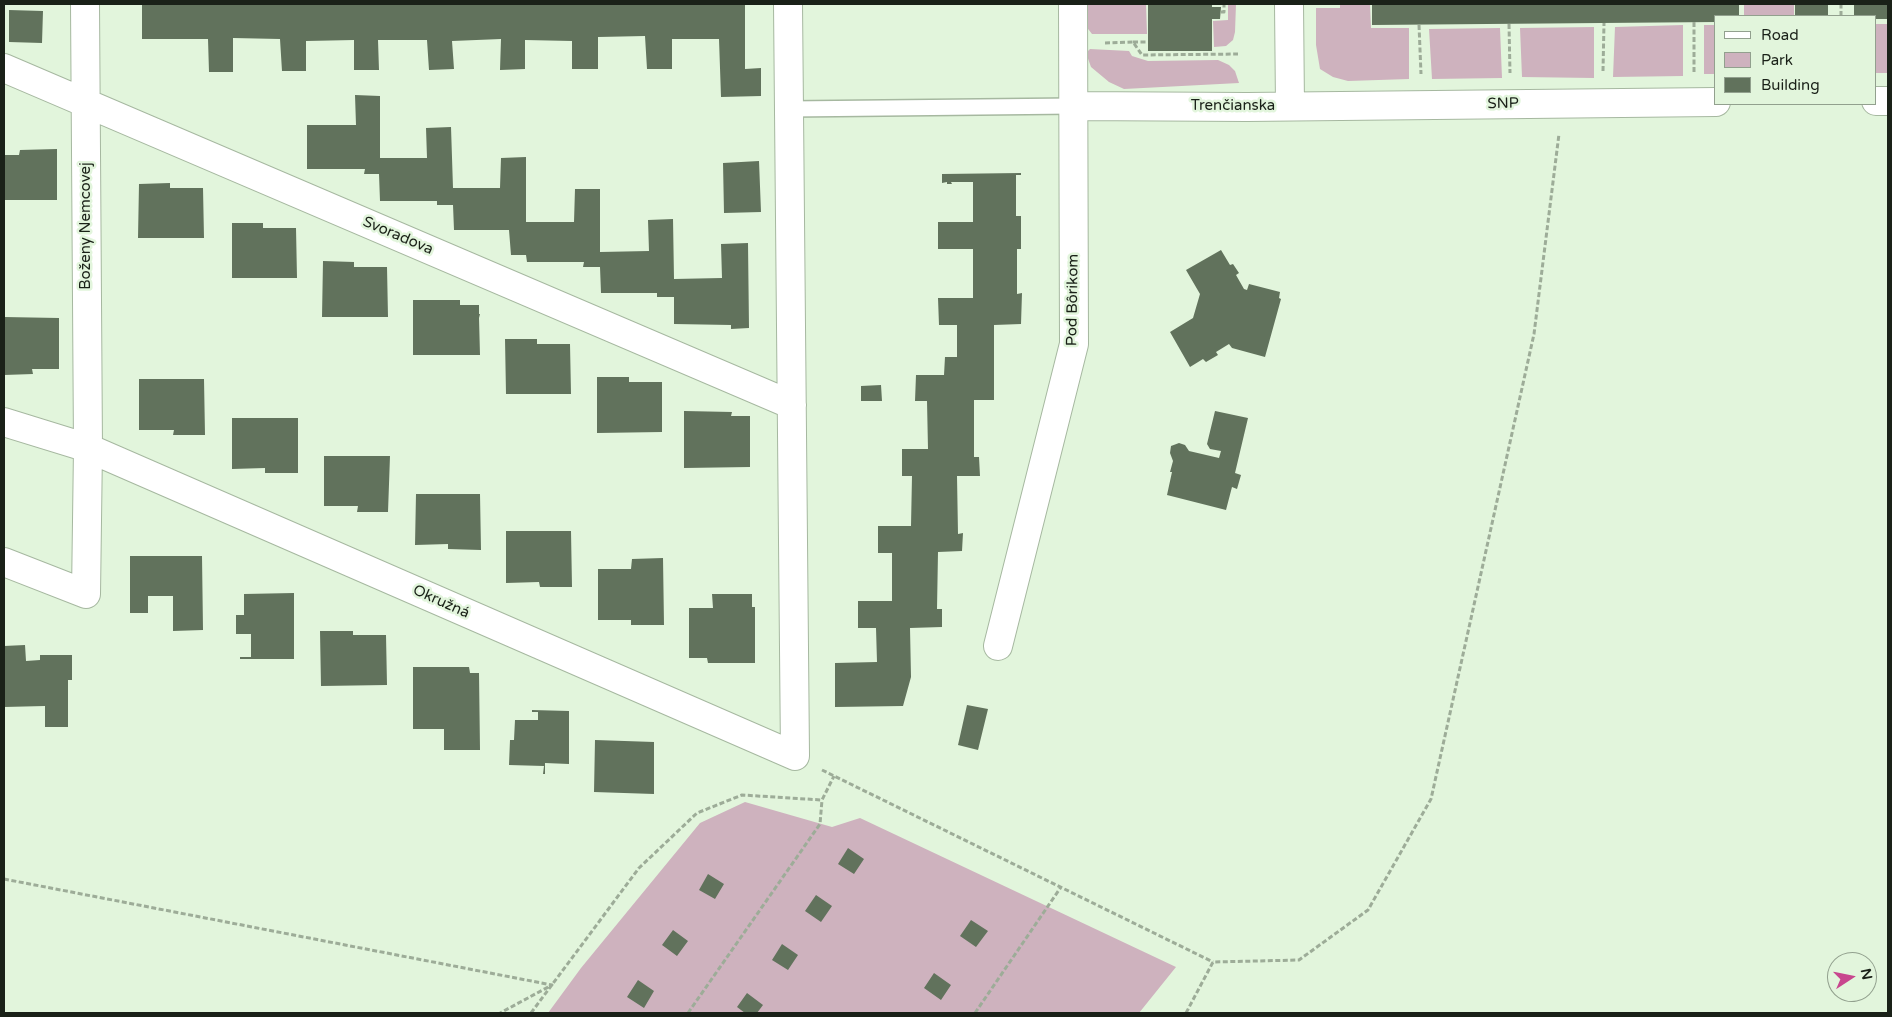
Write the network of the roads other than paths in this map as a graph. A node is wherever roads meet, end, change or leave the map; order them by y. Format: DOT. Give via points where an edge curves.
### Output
graph roads {
  1 [pos="84,4"];
  2 [pos="788,4"];
  3 [pos="1073,4"];
  4 [pos="1289,4"];
  5 [pos="4,68"];
  6 [pos="1714,102"];
  7 [pos="85,103"];
  8 [pos="1074,106"];
  9 [pos="1290,106"];
  10 [pos="790,109"];
  11 [pos="792,405"];
  12 [pos="4,422"];
  13 [pos="88,448"];
  14 [pos="4,562"];
  15 [pos="998,646"];
  1 -- 7 [label="street, Boženy Nemcovej"];
  2 -- 10 [label="street"];
  3 -- 8 [label="street, Pod Bôrikom"];
  4 -- 9 [label="street, Trenčianska"];
  5 -- 7 [label="street, Svoradova"];
  6 -- 9 [label="street, SNP"];
  7 -- 11 [label="street, Svoradova"];
  7 -- 13 [label="street, Boženy Nemcovej"];
  8 -- 9 [label="street, Trenčianska"];
  8 -- 10 [label="lane"];
  8 -- 15 [label="street, Pod Bôrikom" via="1074,344"];
  10 -- 11 [label="street"];
  11 -- 13 [label="street, Okružná" via="795,756"];
  12 -- 13 [label="street, Okružná"];
  13 -- 14 [label="street" via="86,594"];
}
